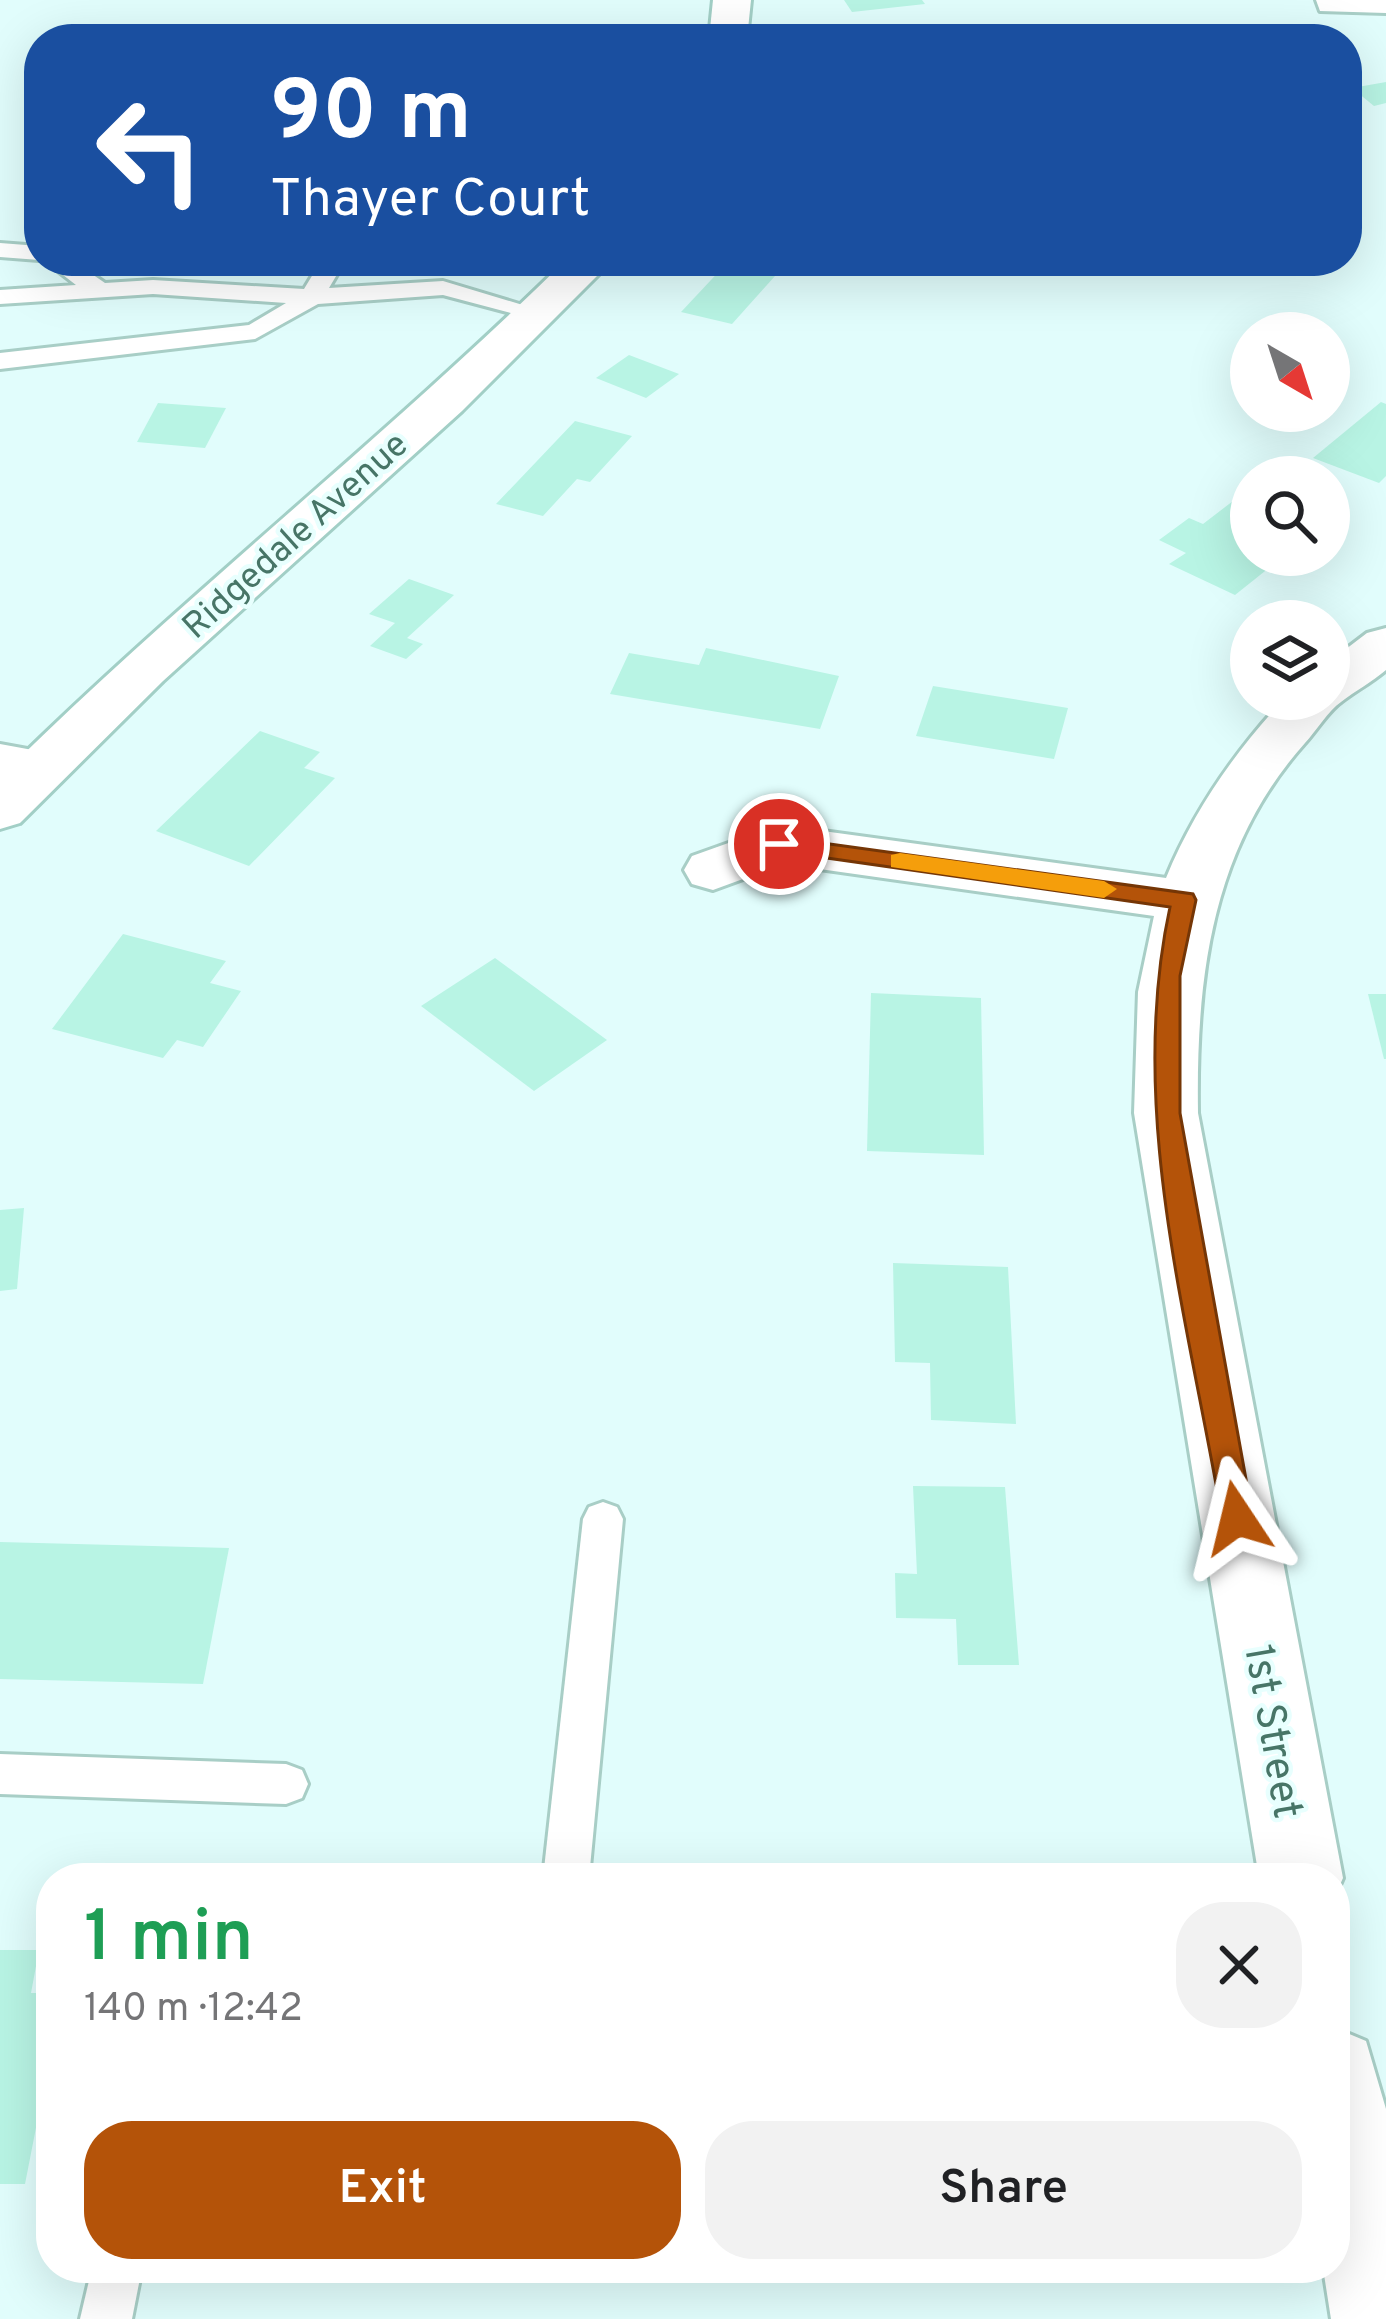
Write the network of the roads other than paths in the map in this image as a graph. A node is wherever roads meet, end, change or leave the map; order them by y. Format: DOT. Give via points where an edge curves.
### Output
graph roads {
  1 [pos="1386,2"];
  2 [pos="1333,3"];
  3 [pos="78,276"];
  4 [pos="324,276"];
  5 [pos="440,276"];
  6 [pos="575,276"];
  7 [pos="442,288"];
  8 [pos="100,291"];
  9 [pos="0,297"];
  10 [pos="312,297"];
  11 [pos="537,313"];
  12 [pos="0,361"];
  13 [pos="1386,644"];
  14 [pos="1350,672"];
  15 [pos="1294,720"];
  16 [pos="20,765"];
  17 [pos="0,810"];
  18 [pos="713,870"];
  19 [pos="1184,900"];
  20 [pos="603,1519"];
  21 [pos="0,1774"];
  22 [pos="286,1784"];
  23 [pos="568,1863"];
  24 [pos="1298,1863"];
  25 [pos="1350,2158"];
  26 [pos="114,2283"];
  27 [pos="106,2319"];
  28 [pos="1378,2319"];
  1 -- 2 [label="street"];
  3 -- 8 [label="lane"];
  4 -- 10 [label="lane"];
  5 -- 7 [label="lane"];
  6 -- 11 [label="street, Ridgedale Avenue"];
  7 -- 10 [label="lane"];
  7 -- 11 [label="lane"];
  8 -- 9 [label="lane"];
  8 -- 10 [label="lane"];
  10 -- 12 [label="lane" via="255,332"];
  11 -- 16 [label="street, Ridgedale Avenue" via="84,722"];
  13 -- 14 [label="street"];
  15 -- 19 [label="street, 1st Street" via="1232,795"];
  16 -- 17 [label="street, Ridgedale Avenue"];
  18 -- 19 [label="street" via="779,844"];
  19 -- 24 [label="street, 1st Street" via="1168,976 1166,1113"];
  20 -- 23 [label="lane"];
  21 -- 22 [label="lane"];
  25 -- 28 [label="street"];
  26 -- 27 [label="lane"];
}
